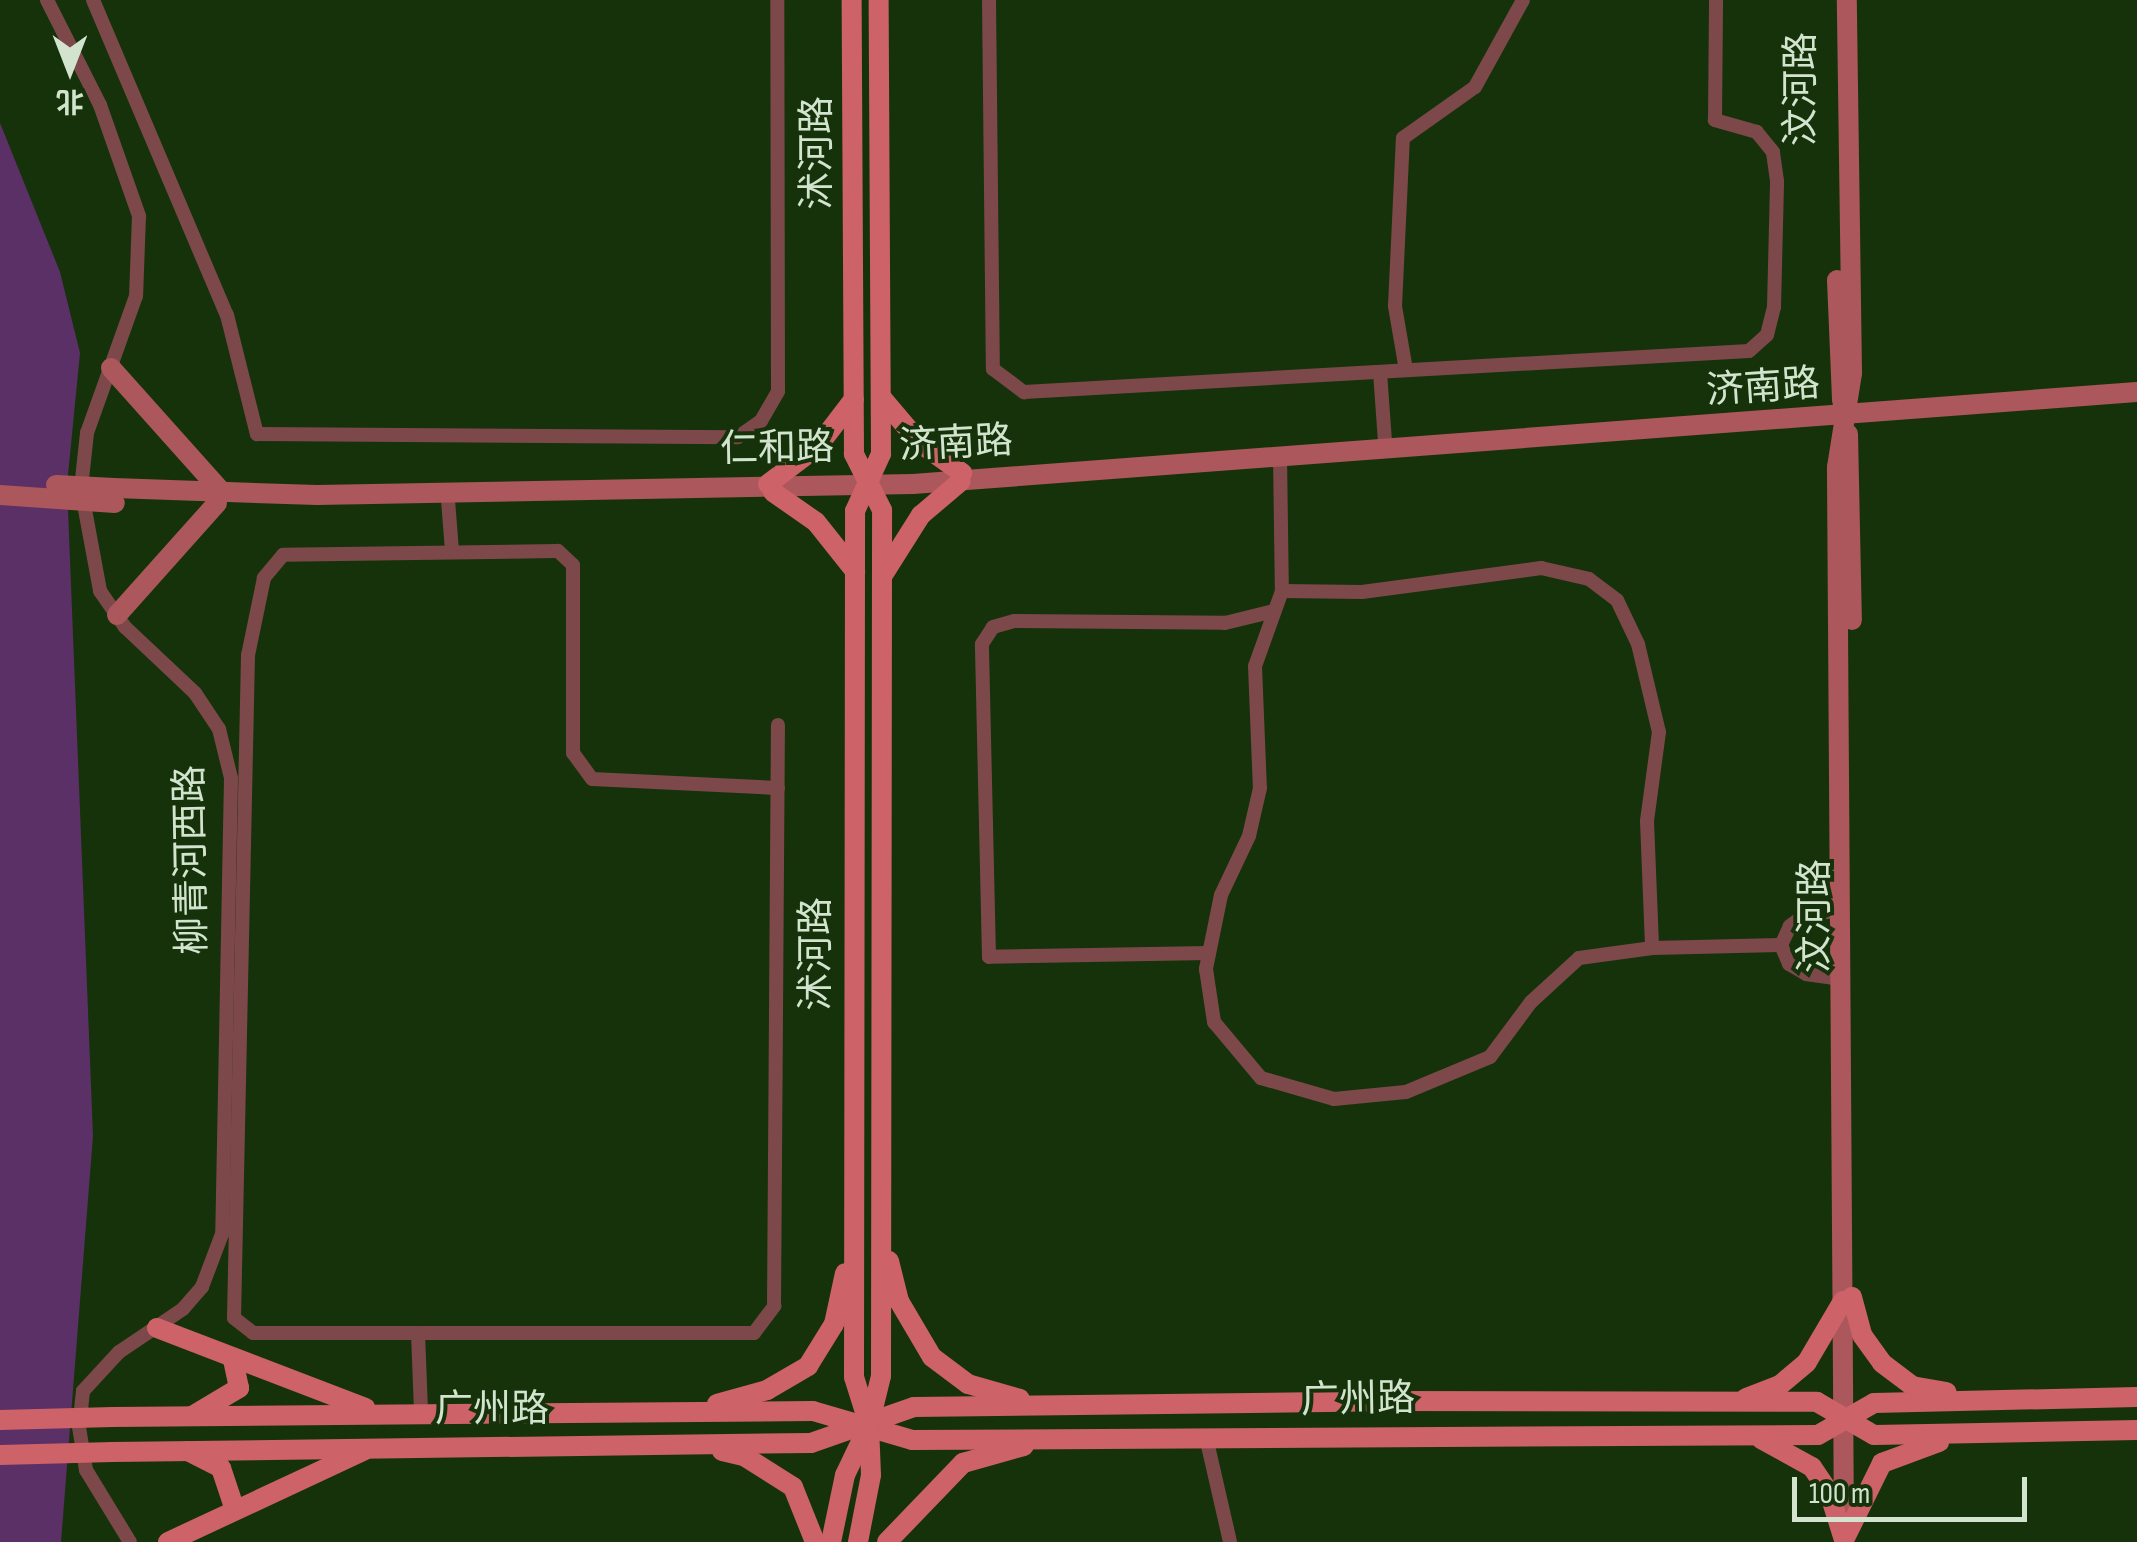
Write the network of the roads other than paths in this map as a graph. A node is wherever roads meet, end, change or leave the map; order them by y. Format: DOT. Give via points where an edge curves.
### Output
graph roads {
  1 [pos="47,0"];
  2 [pos="92,0"];
  3 [pos="777,0"];
  4 [pos="852,0"];
  5 [pos="879,0"];
  6 [pos="990,0"];
  7 [pos="1523,0"];
  8 [pos="1716,0"];
  9 [pos="1838,0"];
  10 [pos="1847,0"];
  11 [pos="111,368"];
  12 [pos="1406,370"];
  13 [pos="1380,372"];
  14 [pos="2137,392"];
  15 [pos="881,396"];
  16 [pos="854,399"];
  17 [pos="2137,402"];
  18 [pos="1845,417"];
  19 [pos="1385,441"];
  20 [pos="1280,456"];
  21 [pos="961,477"];
  22 [pos="0,483"];
  23 [pos="868,483"];
  24 [pos="771,488"];
  25 [pos="0,495"];
  26 [pos="114,495"];
  27 [pos="219,498"];
  28 [pos="448,500"];
  29 [pos="452,551"];
  30 [pos="855,571"];
  31 [pos="882,576"];
  32 [pos="1282,591"];
  33 [pos="1274,612"];
  34 [pos="117,615"];
  35 [pos="778,725"];
  36 [pos="778,788"];
  37 [pos="1842,910"];
  38 [pos="1781,945"];
  39 [pos="1652,948"];
  40 [pos="1209,953"];
  41 [pos="1842,979"];
  42 [pos="880,1224"];
  43 [pos="853,1232"];
  44 [pos="1847,1299"];
  45 [pos="157,1328"];
  46 [pos="418,1334"];
  47 [pos="234,1360"];
  48 [pos="2137,1397"];
  49 [pos="1982,1399"];
  50 [pos="1736,1402"];
  51 [pos="1046,1406"];
  52 [pos="692,1411"];
  53 [pos="376,1412"];
  54 [pos="421,1412"];
  55 [pos="192,1416"];
  56 [pos="1845,1416"];
  57 [pos="0,1420"];
  58 [pos="869,1425"];
  59 [pos="2137,1430"];
  60 [pos="1977,1432"];
  61 [pos="1750,1435"];
  62 [pos="1206,1436"];
  63 [pos="1052,1439"];
  64 [pos="681,1443"];
  65 [pos="376,1446"];
  66 [pos="186,1450"];
  67 [pos="0,1454"];
  68 [pos="234,1507"];
  69 [pos="1844,1541"];
  70 [pos="130,1542"];
  71 [pos="168,1542"];
  72 [pos="815,1542"];
  73 [pos="831,1542"];
  74 [pos="858,1542"];
  75 [pos="887,1542"];
  76 [pos="1230,1542"];
  1 -- 11 [label="street, 柳青河西路" via="100,105 138,216 136,296"];
  2 -- 3 [label="street" via="227,316 257,434 738,436 761,422 778,391"];
  4 -- 16 [label="main road, 沭河路"];
  5 -- 15 [label="main road, 沭河路"];
  6 -- 13 [label="street" via="993,369 1024,392"];
  7 -- 12 [label="street" via="1475,88 1403,138 1394,306"];
  8 -- 12 [label="street" via="1715,120 1757,132 1773,152 1776,270 1767,335 1749,351 1725,356"];
  9 -- 18 [label="street, 汶河路" via="1836,374"];
  10 -- 18 [label="street, 汶河路" via="1852,374"];
  11 -- 27 [label="street"];
  11 -- 34 [label="street, 柳青河西路" via="87,433 81,488 100,591"];
  12 -- 13 [label="street"];
  13 -- 19 [label="street"];
  14 -- 18 [label="street, 济南路" via="1890,406"];
  15 -- 21 [label="main road" via="920,443"];
  15 -- 23 [label="main road, 沭河路" via="881,454"];
  16 -- 23 [label="main road, 沭河路" via="854,454"];
  16 -- 24 [label="main road" via="818,446"];
  17 -- 18 [label="street, 济南路" via="1889,420"];
  18 -- 19 [label="street, 济南路" via="1801,413"];
  18 -- 20 [label="street, 济南路"];
  18 -- 37 [label="street, 汶河路" via="1836,466"];
  18 -- 44 [label="street, 汶河路" via="1852,466"];
  19 -- 21 [label="street, 济南路"];
  20 -- 21 [label="street, 济南路"];
  20 -- 32 [label="street"];
  21 -- 23 [label="street, 济南路"];
  21 -- 31 [label="main road" via="920,515"];
  22 -- 26 [label="street, bridge"];
  23 -- 24 [label="street, 仁和路"];
  23 -- 30 [label="main road, 沭河路" via="855,511"];
  23 -- 31 [label="main road, 沭河路" via="882,510"];
  24 -- 27 [label="street, 仁和路"];
  24 -- 28 [label="street, 仁和路"];
  24 -- 30 [label="main road" via="816,522"];
  25 -- 26 [label="street, bridge"];
  26 -- 27 [label="street, 仁和路"];
  27 -- 28 [label="street, 仁和路"];
  27 -- 34 [label="street"];
  28 -- 29 [label="street"];
  29 -- 36 [label="street" via="558,551 573,565 573,753 592,779"];
  29 -- 46 [label="street" via="284,555 264,578 248,656 234,1318 254,1333"];
  30 -- 43 [label="main road, 沭河路"];
  31 -- 42 [label="main road, 沭河路"];
  32 -- 33 [label="street"];
  32 -- 39 [label="street" via="1362,592 1541,568 1589,579 1616,600 1638,644 1659,732 1646,822"];
  33 -- 40 [label="street" via="1255,666 1260,788 1248,836 1221,895"];
  33 -- 40 [label="street" via="1206,624 1014,620 992,627 982,644 989,957"];
  34 -- 45 [label="street, 柳青河西路" via="195,693 219,729 231,778 222,1234 202,1287"];
  35 -- 36 [label="street"];
  36 -- 46 [label="street" via="774,1306 754,1334"];
  37 -- 38 [label="street" via="1805,916 1790,926"];
  37 -- 41 [label="street, 汶河路"];
  38 -- 39 [label="street"];
  38 -- 41 [label="street" via="1789,964 1806,974"];
  39 -- 40 [label="street" via="1578,958 1532,1002 1490,1057 1406,1092 1334,1098 1261,1078 1214,1022"];
  41 -- 44 [label="street, 汶河路"];
  42 -- 51 [label="main road" via="899,1301 932,1357 968,1384"];
  42 -- 58 [label="main road, 沭河路" via="881,1376"];
  43 -- 52 [label="main road" via="834,1324 808,1366 766,1390"];
  43 -- 58 [label="main road, 沭河路" via="854,1377"];
  44 -- 49 [label="main road" via="1882,1363 1912,1386"];
  44 -- 50 [label="main road" via="1808,1362 1780,1385"];
  44 -- 56 [label="street, 汶河路"];
  45 -- 47 [label="main road"];
  45 -- 70 [label="street, 柳青河西路" via="119,1352 83,1391 79,1427 86,1470"];
  46 -- 54 [label="street"];
  47 -- 53 [label="main road"];
  47 -- 55 [label="main road" via="239,1388"];
  48 -- 49 [label="main road, 广州路"];
  49 -- 56 [label="main road, 广州路" via="1874,1403"];
  50 -- 51 [label="main road, 广州路"];
  50 -- 56 [label="main road, 广州路" via="1818,1402"];
  51 -- 58 [label="main road, 广州路" via="914,1407"];
  52 -- 54 [label="main road, 广州路"];
  52 -- 58 [label="main road, 广州路" via="813,1412"];
  53 -- 54 [label="main road, 广州路"];
  53 -- 55 [label="main road, 广州路"];
  55 -- 57 [label="main road, 广州路, bridge"];
  56 -- 60 [label="main road, 广州路" via="1874,1435"];
  56 -- 61 [label="main road, 广州路" via="1818,1435"];
  56 -- 69 [label="street, 汶河路"];
  58 -- 63 [label="main road, 广州路" via="912,1440"];
  58 -- 64 [label="main road, 广州路" via="811,1443"];
  58 -- 73 [label="main road, 沭河路" via="844,1476"];
  58 -- 74 [label="main road, 沭河路" via="872,1475"];
  59 -- 60 [label="main road, 广州路"];
  60 -- 69 [label="main road" via="1905,1450 1882,1463"];
  61 -- 62 [label="main road, 广州路"];
  61 -- 69 [label="main road" via="1812,1466 1829,1492"];
  62 -- 63 [label="main road, 广州路"];
  62 -- 76 [label="street"];
  63 -- 75 [label="main road" via="963,1463"];
  64 -- 65 [label="main road, 广州路"];
  64 -- 72 [label="main road" via="744,1456 793,1488"];
  65 -- 66 [label="main road, 广州路"];
  65 -- 68 [label="main road"];
  66 -- 67 [label="main road, 广州路, bridge"];
  66 -- 68 [label="main road" via="222,1468"];
  68 -- 71 [label="main road"];
}
